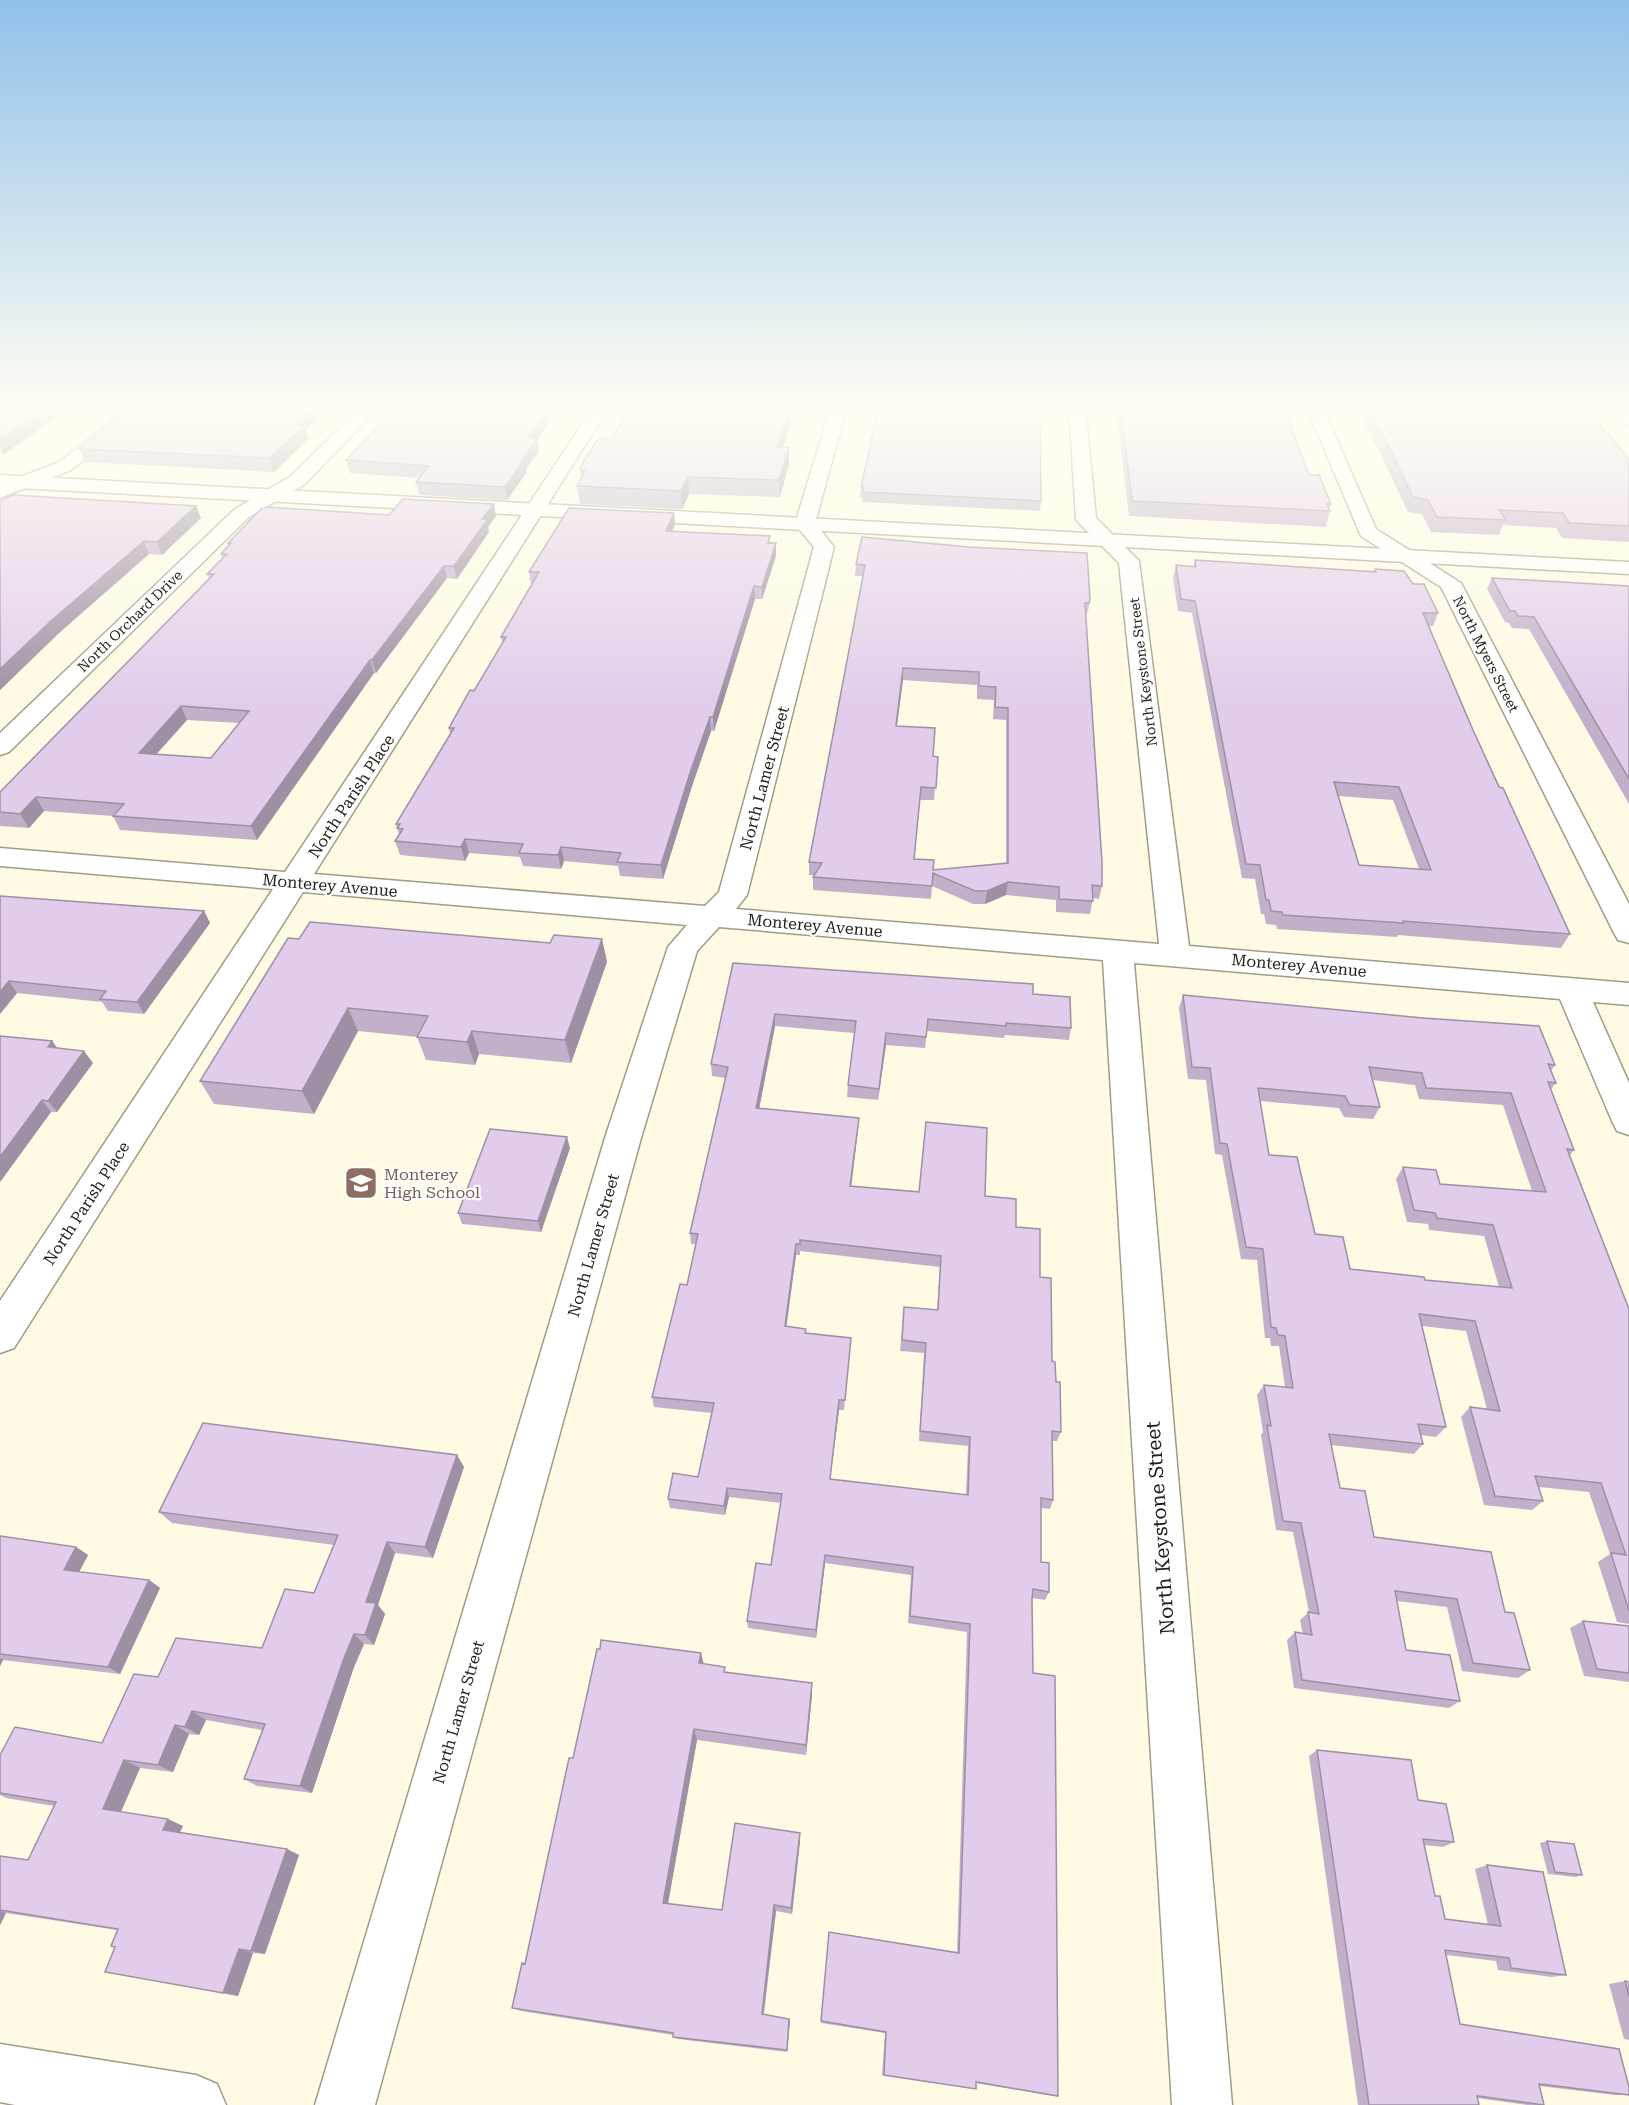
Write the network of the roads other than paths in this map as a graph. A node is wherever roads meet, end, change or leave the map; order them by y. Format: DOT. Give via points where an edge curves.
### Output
graph roads {
  1 [pos="257,504"];
  2 [pos="445,504"];
  3 [pos="538,504"];
  4 [pos="811,504"];
  5 [pos="1085,504"];
  6 [pos="1356,504"];
  7 [pos="535,509"];
  8 [pos="805,524"];
  9 [pos="1105,540"];
  10 [pos="1411,557"];
  11 [pos="1629,568"];
  12 [pos="0,747"];
  13 [pos="0,857"];
  14 [pos="294,882"];
  15 [pos="711,916"];
  16 [pos="1629,933"];
  17 [pos="1118,950"];
  18 [pos="1175,955"];
  19 [pos="1570,989"];
  20 [pos="1629,993"];
  21 [pos="1629,1121"];
  22 [pos="0,1335"];
  23 [pos="0,2073"];
  24 [pos="196,2105"];
  25 [pos="345,2105"];
  26 [pos="1202,2105"];
  1 -- 12 [label="street, North Orchard Drive" via="242,513"];
  2 -- 7 [label="street"];
  3 -- 7 [label="street, North Parish Place"];
  4 -- 8 [label="street"];
  5 -- 9 [label="street, North Keystone Street" via="1086,520"];
  6 -- 10 [label="street, North Myers Street" via="1368,532"];
  7 -- 8 [label="street"];
  7 -- 14 [label="street, North Parish Place"];
  8 -- 9 [label="street"];
  8 -- 15 [label="street, North Lamer Street" via="824,547 733,895"];
  9 -- 10 [label="street"];
  9 -- 18 [label="street, North Keystone Street" via="1129,561"];
  10 -- 11 [label="street"];
  10 -- 16 [label="street, North Myers Street" via="1450,583"];
  13 -- 14 [label="street, Monterey Avenue"];
  14 -- 15 [label="street, Monterey Avenue"];
  14 -- 22 [label="street, North Parish Place"];
  15 -- 17 [label="street, Monterey Avenue"];
  15 -- 25 [label="street, North Lamer Street" via="683,947 623,1138"];
  17 -- 18 [label="street, Monterey Avenue"];
  17 -- 26 [label="street, North Keystone Street"];
  18 -- 19 [label="street, Monterey Avenue"];
  19 -- 20 [label="street, Monterey Avenue"];
  19 -- 21 [label="street"];
  23 -- 24 [label="street"];
}
